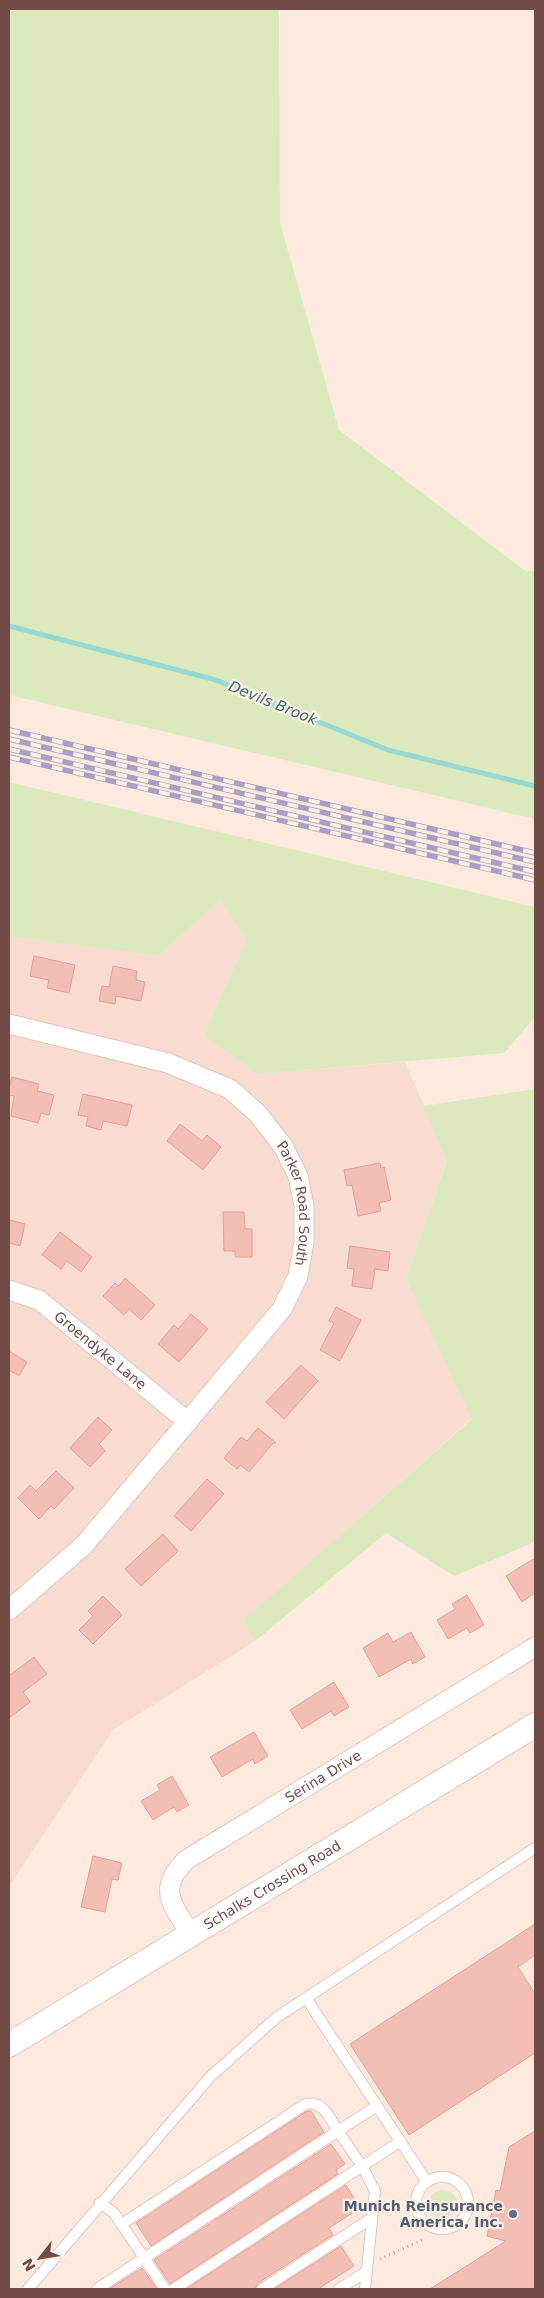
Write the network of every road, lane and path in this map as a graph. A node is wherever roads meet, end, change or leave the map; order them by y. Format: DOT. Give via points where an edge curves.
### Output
graph roads {
  1 [pos="9,1024"];
  2 [pos="9,1290"];
  3 [pos="188,1422"];
  4 [pos="9,1610"];
  5 [pos="535,1647"];
  6 [pos="535,1724"];
  7 [pos="535,1848"];
  8 [pos="191,1935"];
  9 [pos="306,1998"];
  10 [pos="9,2045"];
  11 [pos="377,2106"];
  12 [pos="338,2131"];
  13 [pos="401,2141"];
  14 [pos="362,2166"];
  15 [pos="428,2182"];
  16 [pos="100,2204"];
  17 [pos="372,2218"];
  18 [pos="122,2224"];
  19 [pos="424,2239"];
  20 [pos="144,2258"];
  21 [pos="379,2259"];
  22 [pos="367,2270"];
  23 [pos="28,2289"];
  24 [pos="97,2289"];
  25 [pos="165,2289"];
  26 [pos="174,2289"];
  27 [pos="262,2289"];
  28 [pos="339,2289"];
  29 [pos="365,2289"];
  1 -- 3 [label="street, Parker Road South" via="168,1063 230,1089 258,1114 278,1140 298,1176 304,1206 304,1242 298,1276 282,1309"];
  2 -- 3 [label="street, Groendyke Lane" via="39,1300"];
  3 -- 4 [label="street, Parker Road South" via="84,1545"];
  5 -- 8 [label="street, Serina Drive" via="186,1860 169,1883 169,1900"];
  6 -- 8 [label="street, Schalks Crossing Road"];
  7 -- 9 [label="lane"];
  8 -- 10 [label="street, Schalks Crossing Road"];
  9 -- 11 [label="lane"];
  9 -- 16 [label="lane" via="278,2017 210,2077"];
  11 -- 12 [label="lane"];
  11 -- 13 [label="lane"];
  12 -- 14 [label="lane"];
  12 -- 18 [label="lane" via="318,2104 304,2105"];
  12 -- 20 [label="lane"];
  13 -- 14 [label="lane"];
  13 -- 15 [label="lane"];
  14 -- 17 [label="lane" via="374,2191"];
  14 -- 26 [label="lane"];
  15 -- 15 [label="lane" via="446,2178 455,2180 462,2187 468,2204 460,2222 444,2229 434,2228 420,2216 417,2197"];
  16 -- 18 [label="lane" via="114,2213"];
  16 -- 23 [label="lane"];
  17 -- 22 [label="lane"];
  17 -- 27 [label="lane"];
  18 -- 20 [label="lane"];
  19 -- 21 [label="path"];
  20 -- 24 [label="lane"];
  20 -- 25 [label="lane"];
  22 -- 28 [label="lane"];
  22 -- 29 [label="lane"];
}
